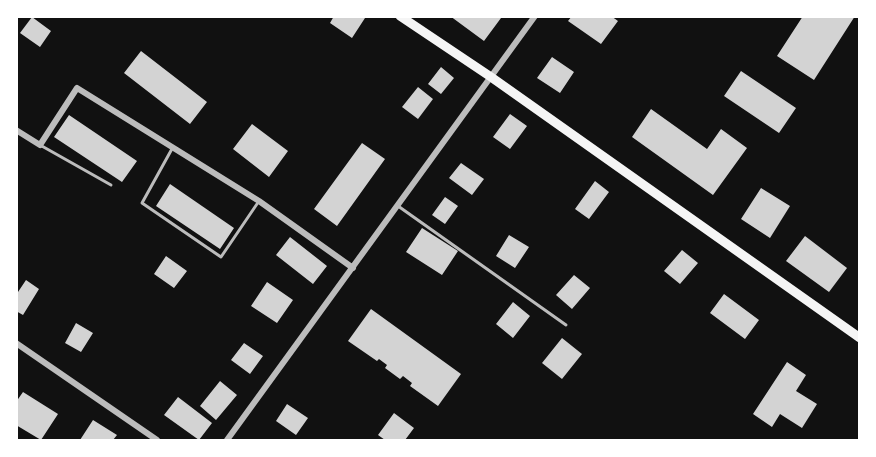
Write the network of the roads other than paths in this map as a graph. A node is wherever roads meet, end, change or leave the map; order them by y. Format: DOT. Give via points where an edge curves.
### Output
graph roads {
  1 [pos="400,16"];
  2 [pos="535,16"];
  3 [pos="491,77"];
  4 [pos="16,130"];
  5 [pos="40,145"];
  6 [pos="173,147"];
  7 [pos="111,185"];
  8 [pos="259,201"];
  9 [pos="398,206"];
  10 [pos="353,268"];
  11 [pos="566,325"];
  12 [pos="860,338"];
  13 [pos="16,343"];
  14 [pos="157,441"];
  15 [pos="227,441"];
  1 -- 3 [label="main road"];
  2 -- 3 [label="street"];
  3 -- 9 [label="street"];
  3 -- 12 [label="main road"];
  4 -- 5 [label="street"];
  5 -- 6 [label="street" via="76,88"];
  5 -- 7 [label="lane"];
  6 -- 8 [label="street"];
  6 -- 8 [label="lane" via="142,203 220,257"];
  8 -- 10 [label="street"];
  9 -- 10 [label="street"];
  9 -- 11 [label="lane"];
  10 -- 15 [label="street"];
  13 -- 14 [label="street"];
}
